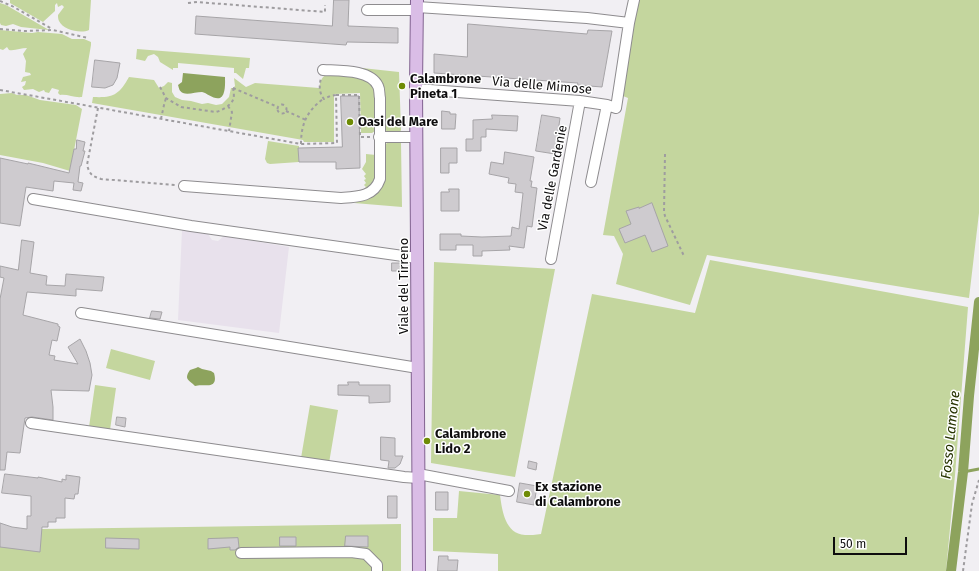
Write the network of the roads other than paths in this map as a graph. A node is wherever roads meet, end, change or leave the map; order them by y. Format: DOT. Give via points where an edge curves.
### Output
graph roads {
  1 [pos="634,0"];
  2 [pos="417,6"];
  3 [pos="367,10"];
  4 [pos="629,23"];
  5 [pos="323,70"];
  6 [pos="416,89"];
  7 [pos="580,101"];
  8 [pos="612,106"];
  9 [pos="379,137"];
  10 [pos="416,137"];
  11 [pos="591,182"];
  12 [pos="184,186"];
  13 [pos="33,199"];
  14 [pos="418,258"];
  15 [pos="551,259"];
  16 [pos="81,313"];
  17 [pos="418,368"];
  18 [pos="31,423"];
  19 [pos="418,476"];
  20 [pos="509,492"];
  21 [pos="241,553"];
  22 [pos="377,571"];
  23 [pos="419,571"];
  1 -- 4 [label="street"];
  2 -- 3 [label="street"];
  2 -- 4 [label="street"];
  2 -- 6 [label="main road, Viale del Tirreno"];
  4 -- 8 [label="street"];
  5 -- 9 [label="street" via="354,72 375,81 379,93"];
  6 -- 7 [label="street, Via delle Mimose"];
  6 -- 10 [label="main road, Viale del Tirreno"];
  7 -- 8 [label="street, Via delle Mimose"];
  7 -- 15 [label="street, Via delle Gardenie"];
  8 -- 11 [label="street"];
  9 -- 10 [label="street"];
  9 -- 12 [label="street" via="380,179 372,191 361,197 341,198"];
  10 -- 14 [label="main road, Viale del Tirreno"];
  13 -- 14 [label="street" via="191,226"];
  14 -- 17 [label="main road, Viale del Tirreno"];
  16 -- 17 [label="street"];
  17 -- 19 [label="main road, Viale del Tirreno"];
  18 -- 19 [label="street" via="389,475"];
  19 -- 20 [label="street"];
  19 -- 23 [label="main road, Viale del Tirreno"];
  21 -- 22 [label="street" via="366,554 377,565"];
}
